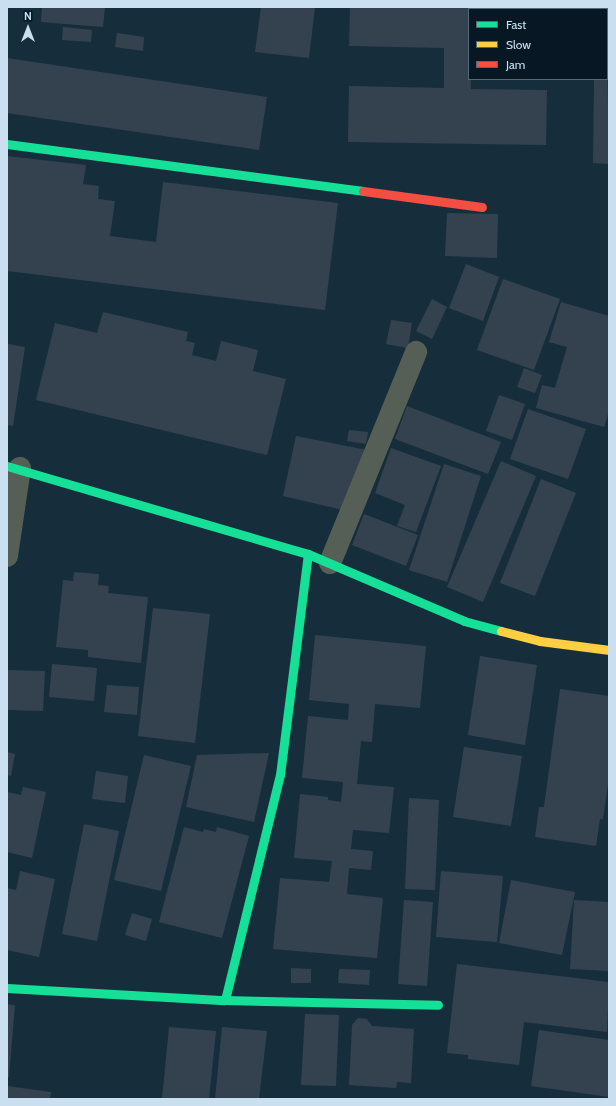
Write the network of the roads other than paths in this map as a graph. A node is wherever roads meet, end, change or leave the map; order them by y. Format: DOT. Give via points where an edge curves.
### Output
graph roads {
  1 [pos="7,144"];
  2 [pos="482,207"];
  3 [pos="416,352"];
  4 [pos="14,467"];
  5 [pos="308,554"];
  6 [pos="7,556"];
  7 [pos="330,563"];
  8 [pos="609,650"];
  9 [pos="7,988"];
  10 [pos="225,1000"];
  11 [pos="438,1005"];
  1 -- 2 [label="street"];
  3 -- 7 [label="street"];
  4 -- 5 [label="street"];
  4 -- 6 [label="street"];
  5 -- 7 [label="street"];
  5 -- 10 [label="street" via="280,775"];
  7 -- 8 [label="street" via="464,621 540,640"];
  9 -- 10 [label="street"];
  10 -- 11 [label="street"];
}
